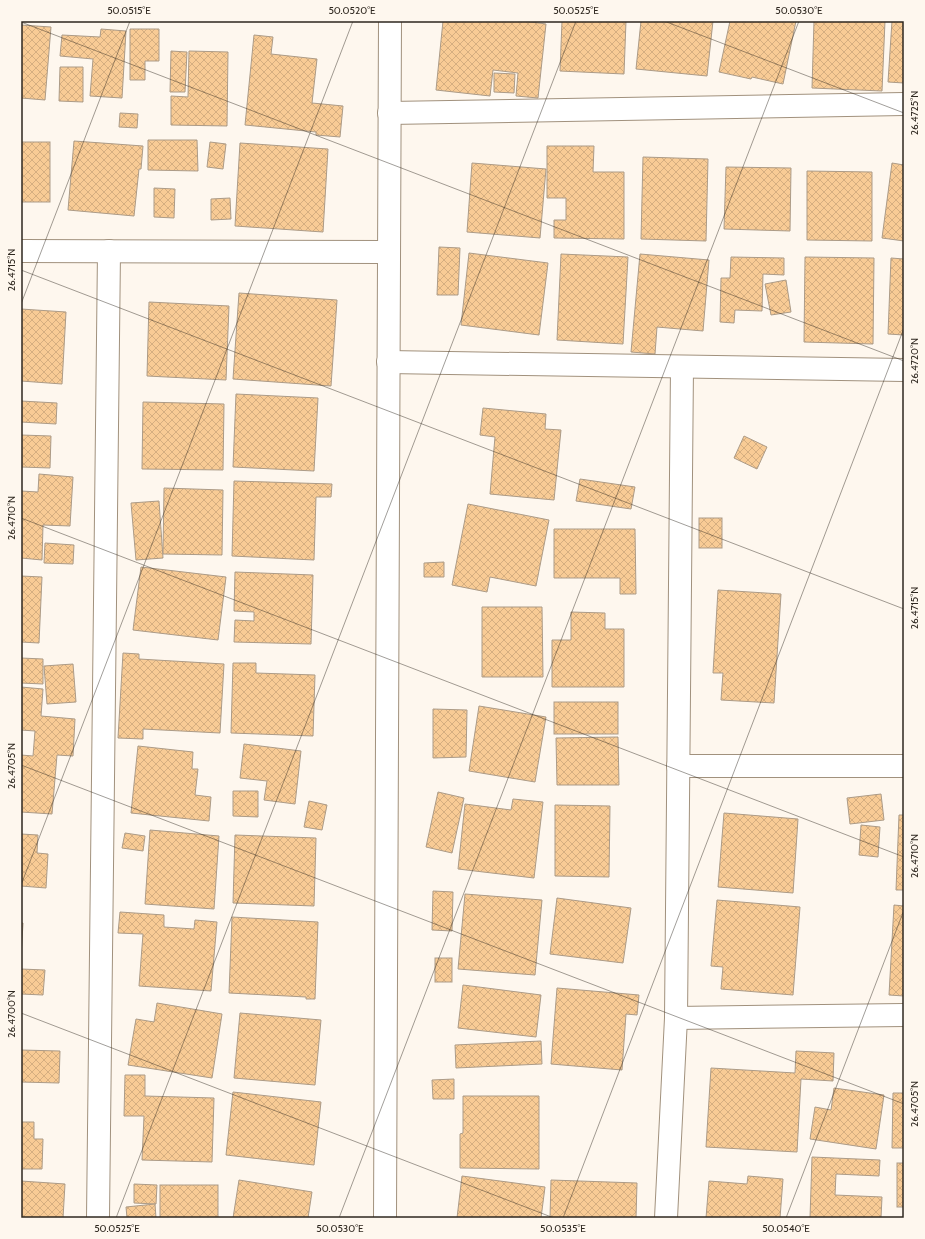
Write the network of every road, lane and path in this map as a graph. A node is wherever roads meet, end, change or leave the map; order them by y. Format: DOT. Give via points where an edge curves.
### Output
graph roads {
  1 [pos="390,21"];
  2 [pos="904,104"];
  3 [pos="389,113"];
  4 [pos="21,251"];
  5 [pos="109,251"];
  6 [pos="389,252"];
  7 [pos="388,362"];
  8 [pos="682,367"];
  9 [pos="904,370"];
  10 [pos="678,766"];
  11 [pos="904,766"];
  12 [pos="904,1014"];
  13 [pos="676,1018"];
  14 [pos="98,1218"];
  15 [pos="385,1218"];
  16 [pos="666,1218"];
  1 -- 3 [label="street"];
  2 -- 3 [label="street"];
  3 -- 6 [label="street"];
  4 -- 5 [label="street"];
  5 -- 6 [label="street"];
  5 -- 14 [label="street"];
  6 -- 7 [label="street"];
  7 -- 8 [label="street"];
  7 -- 15 [label="street"];
  8 -- 9 [label="street"];
  8 -- 10 [label="street"];
  10 -- 11 [label="street"];
  10 -- 13 [label="street"];
  12 -- 13 [label="street"];
  13 -- 16 [label="street"];
}
